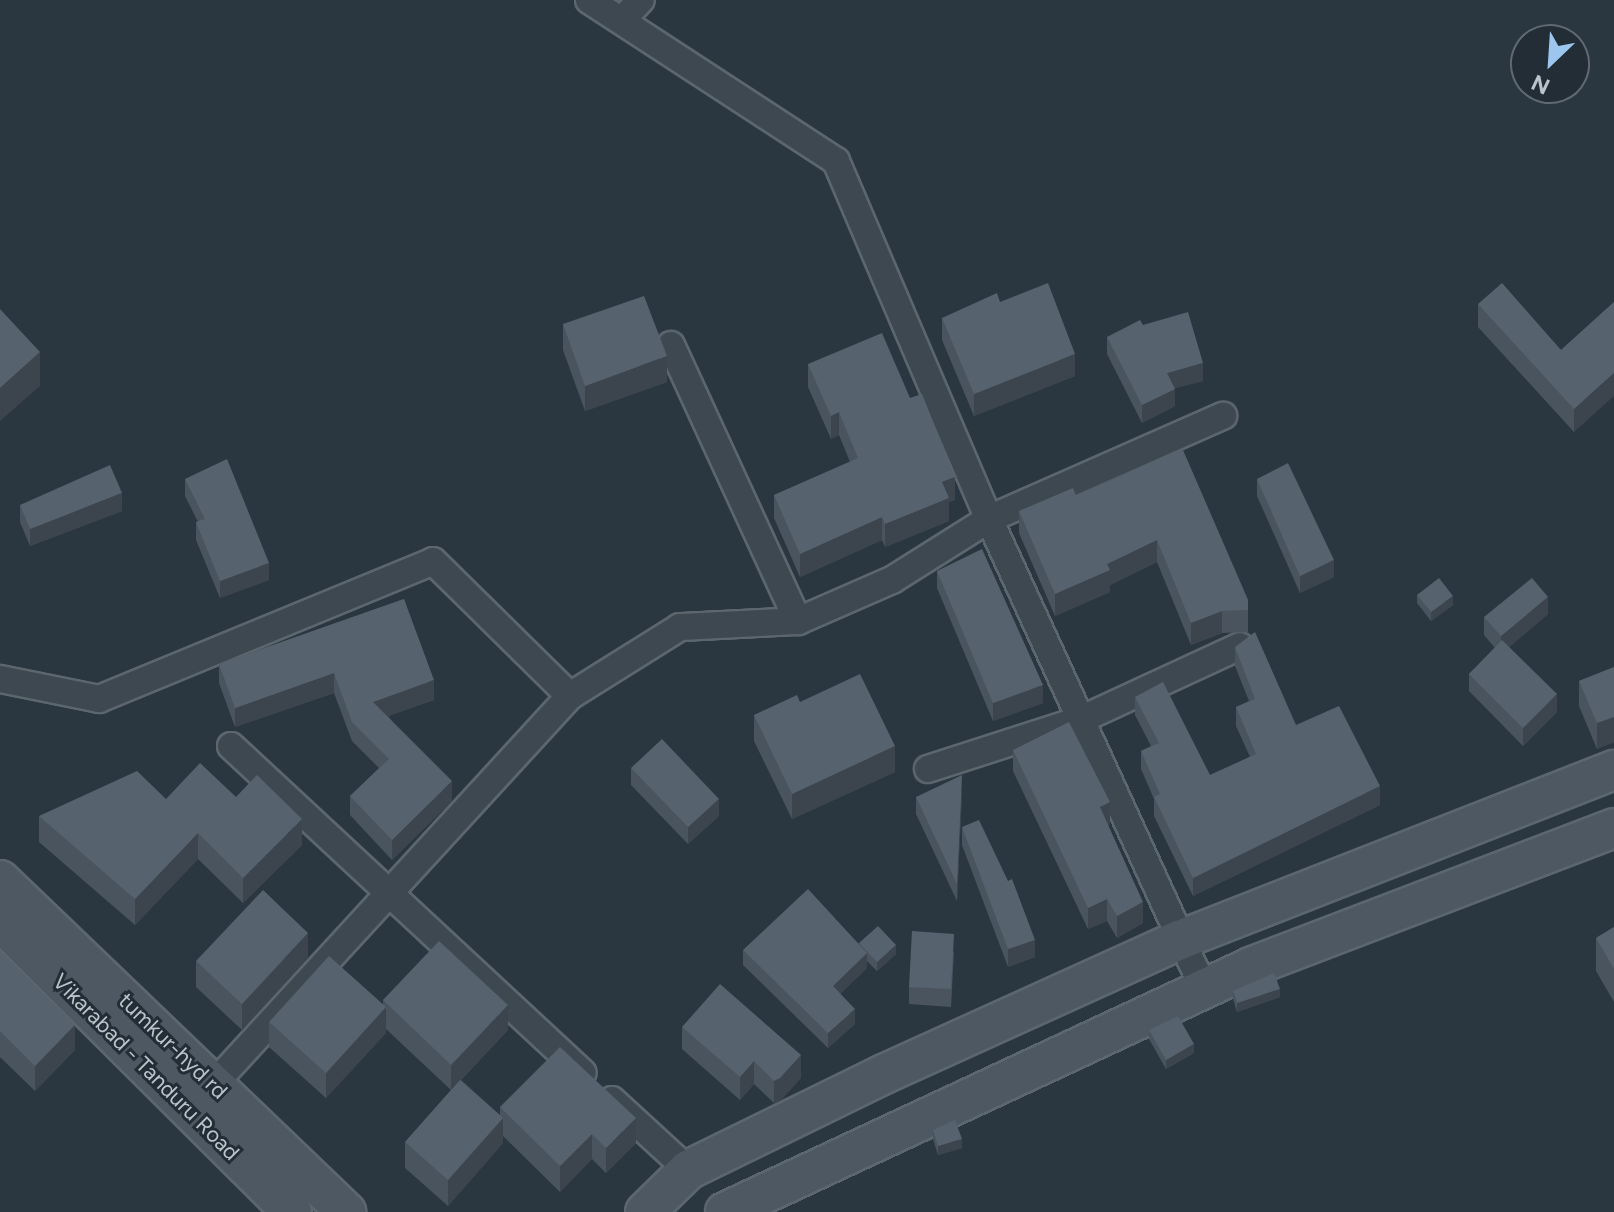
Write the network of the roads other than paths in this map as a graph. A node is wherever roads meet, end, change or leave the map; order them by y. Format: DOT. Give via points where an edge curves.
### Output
graph roads {
  1 [pos="589,0"];
  2 [pos="632,10"];
  3 [pos="671,345"];
  4 [pos="1223,416"];
  5 [pos="989,519"];
  6 [pos="798,621"];
  7 [pos="1240,646"];
  8 [pos="0,679"];
  9 [pos="570,696"];
  10 [pos="1080,720"];
  11 [pos="231,746"];
  12 [pos="928,769"];
  13 [pos="1614,770"];
  14 [pos="1614,828"];
  15 [pos="0,880"];
  16 [pos="389,895"];
  17 [pos="0,921"];
  18 [pos="1180,940"];
  19 [pos="1204,989"];
  20 [pos="213,1085"];
  21 [pos="688,1170"];
  22 [pos="292,1212"];
  23 [pos="346,1212"];
  24 [pos="645,1212"];
  25 [pos="725,1212"];
  1 -- 2 [label="street"];
  2 -- 5 [label="street" via="836,161"];
  3 -- 6 [label="street"];
  4 -- 5 [label="street"];
  5 -- 6 [label="street" via="892,580"];
  5 -- 10 [label="street"];
  6 -- 9 [label="street" via="680,627"];
  7 -- 10 [label="street"];
  8 -- 9 [label="street" via="99,699 433,561"];
  9 -- 16 [label="street"];
  10 -- 12 [label="street"];
  10 -- 18 [label="street"];
  11 -- 16 [label="street"];
  13 -- 18 [label="main road"];
  14 -- 19 [label="main road"];
  15 -- 20 [label="main road, tumkur-hyd rd"];
  16 -- 20 [label="street"];
  16 -- 21 [label="street"];
  17 -- 22 [label="main road, Vikarabad - Tanduru Road"];
  18 -- 19 [label="street"];
  18 -- 21 [label="main road"];
  19 -- 25 [label="main road"];
  20 -- 23 [label="main road, tumkur-hyd rd"];
  21 -- 24 [label="main road"];
}
